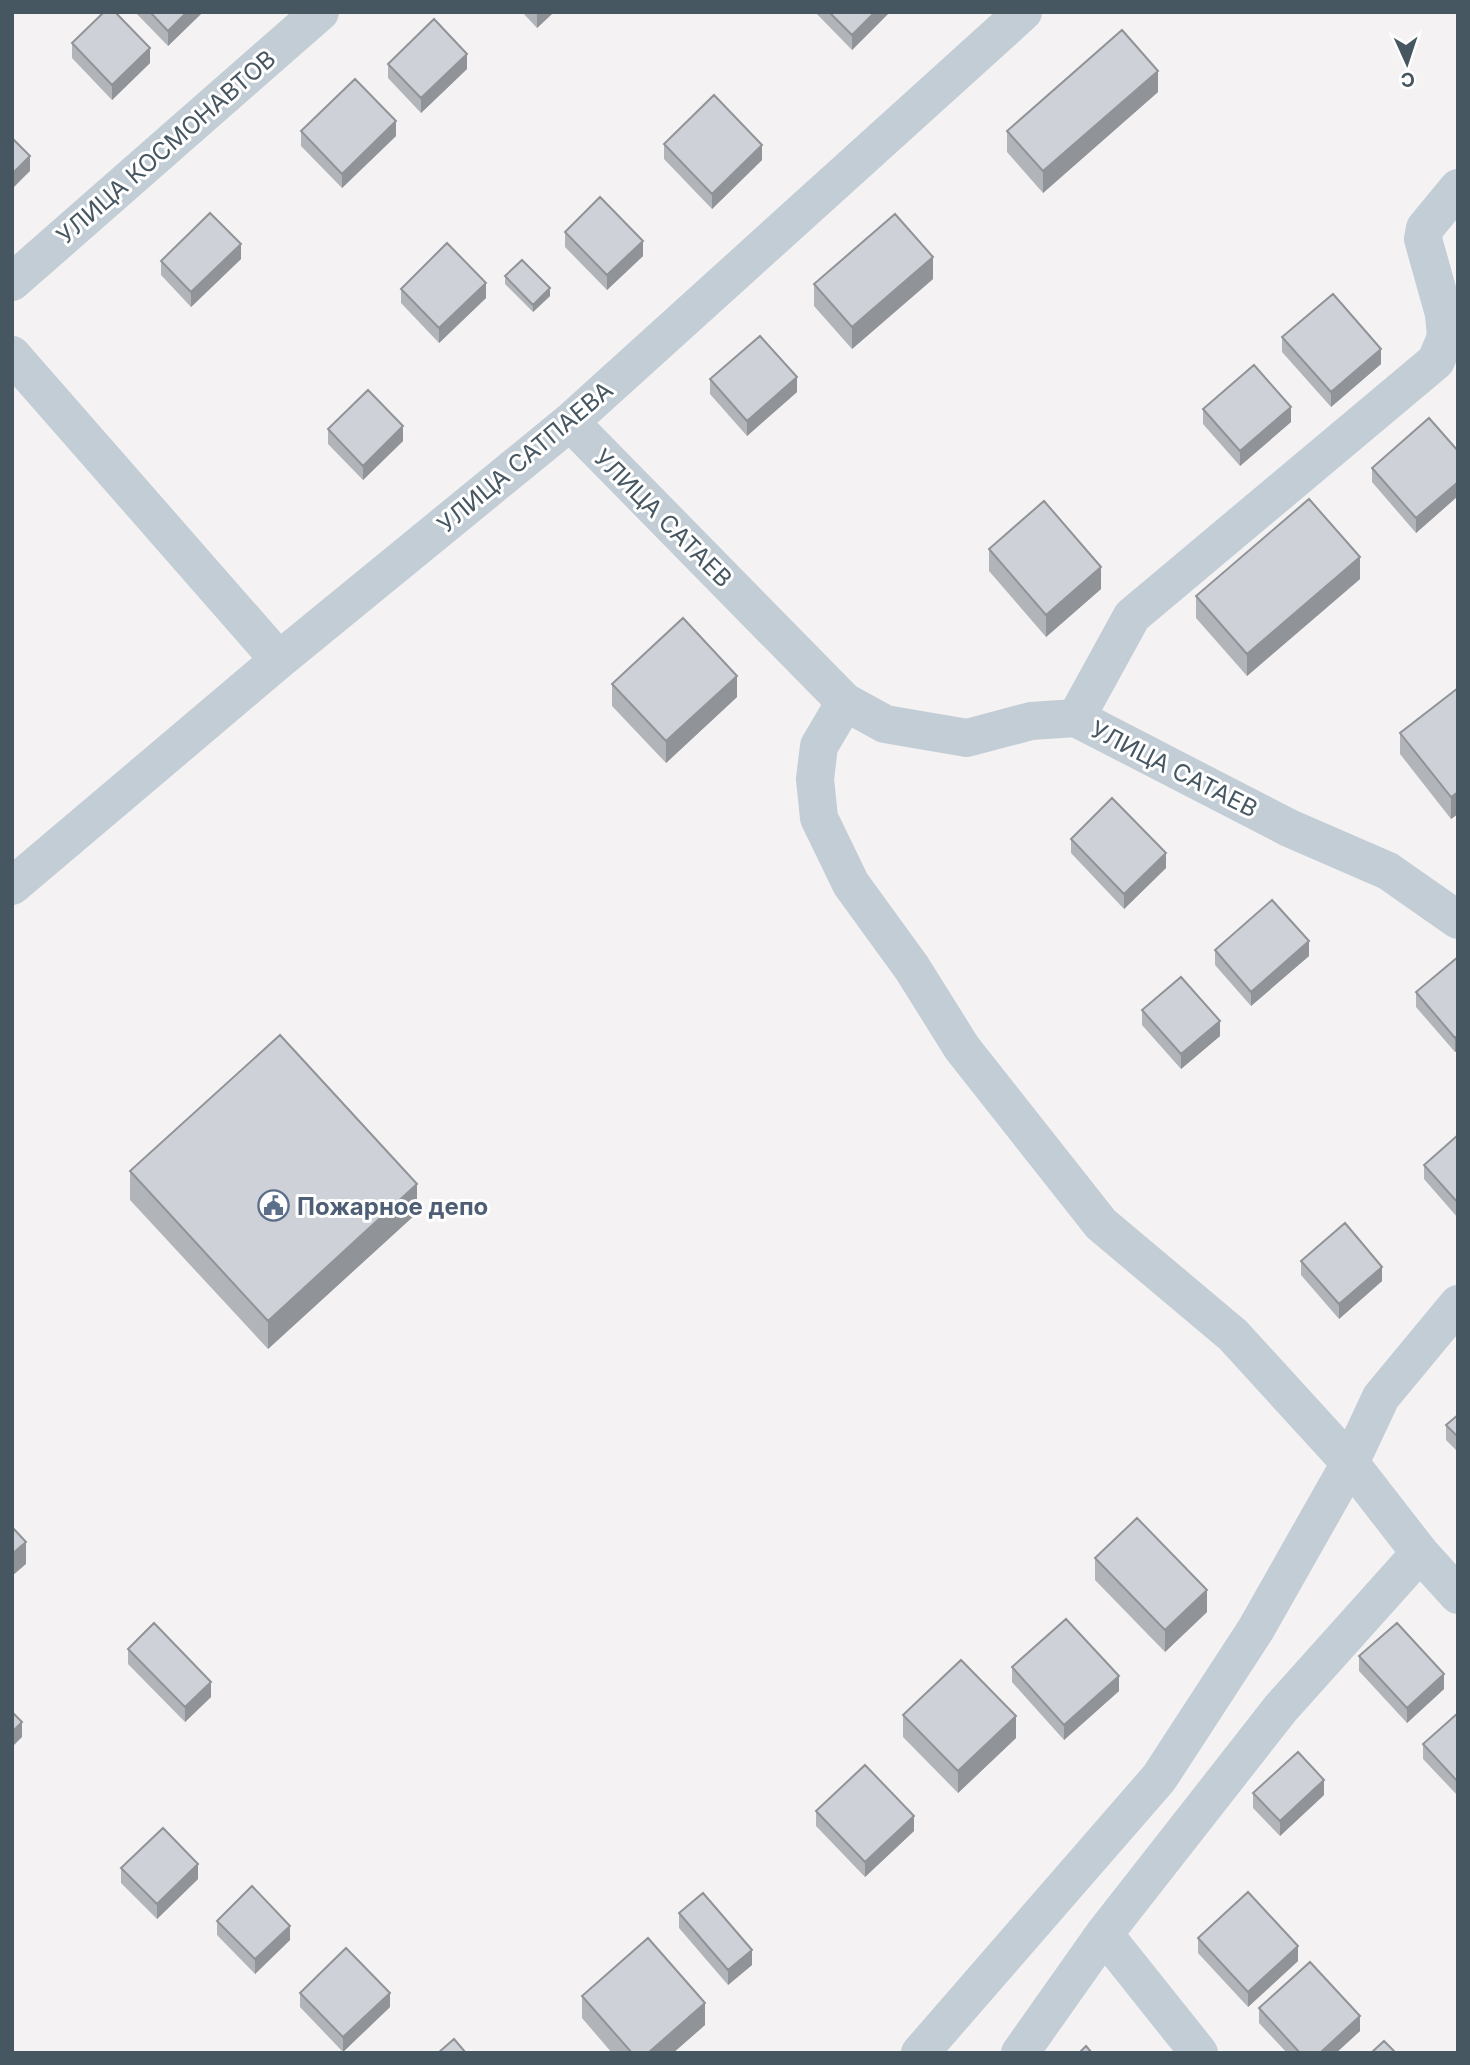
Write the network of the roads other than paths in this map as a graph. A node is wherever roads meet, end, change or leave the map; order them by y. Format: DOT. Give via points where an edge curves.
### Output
graph roads {
  1 [pos="320,12"];
  2 [pos="1023,12"];
  3 [pos="1458,188"];
  4 [pos="12,282"];
  5 [pos="12,355"];
  6 [pos="570,422"];
  7 [pos="279,660"];
  8 [pos="845,702"];
  9 [pos="1076,718"];
  10 [pos="12,886"];
  11 [pos="1458,920"];
  12 [pos="1458,1304"];
  13 [pos="1350,1463"];
  14 [pos="1420,1553"];
  15 [pos="1458,1595"];
  16 [pos="1104,1934"];
  17 [pos="920,2053"];
  18 [pos="1020,2053"];
  19 [pos="1199,2053"];
  1 -- 4 [label="street, УЛИЦА КОСМОНАВТОВ"];
  2 -- 6 [label="street, УЛИЦА САТПАЕВА"];
  3 -- 9 [label="street" via="1425,228 1423,239 1444,314 1446,337 1436,361 1132,616"];
  5 -- 7 [label="street"];
  6 -- 7 [label="street, УЛИЦА САТПАЕВА"];
  6 -- 8 [label="street, УЛИЦА САТАЕВ"];
  7 -- 10 [label="street, УЛИЦА САТПАЕВА"];
  8 -- 9 [label="street, УЛИЦА САТАЕВ" via="885,723 967,738 1031,721"];
  8 -- 13 [label="street" via="819,746 815,779 819,818 851,884 962,1048 1101,1224 1233,1335"];
  9 -- 11 [label="street, УЛИЦА САТАЕВ" via="1289,828 1388,872"];
  12 -- 13 [label="street" via="1381,1397"];
  13 -- 14 [label="street"];
  13 -- 17 [label="street" via="1256,1629 1159,1779"];
  14 -- 15 [label="street"];
  14 -- 16 [label="street" via="1281,1708"];
  16 -- 18 [label="street"];
  16 -- 19 [label="street"];
}
